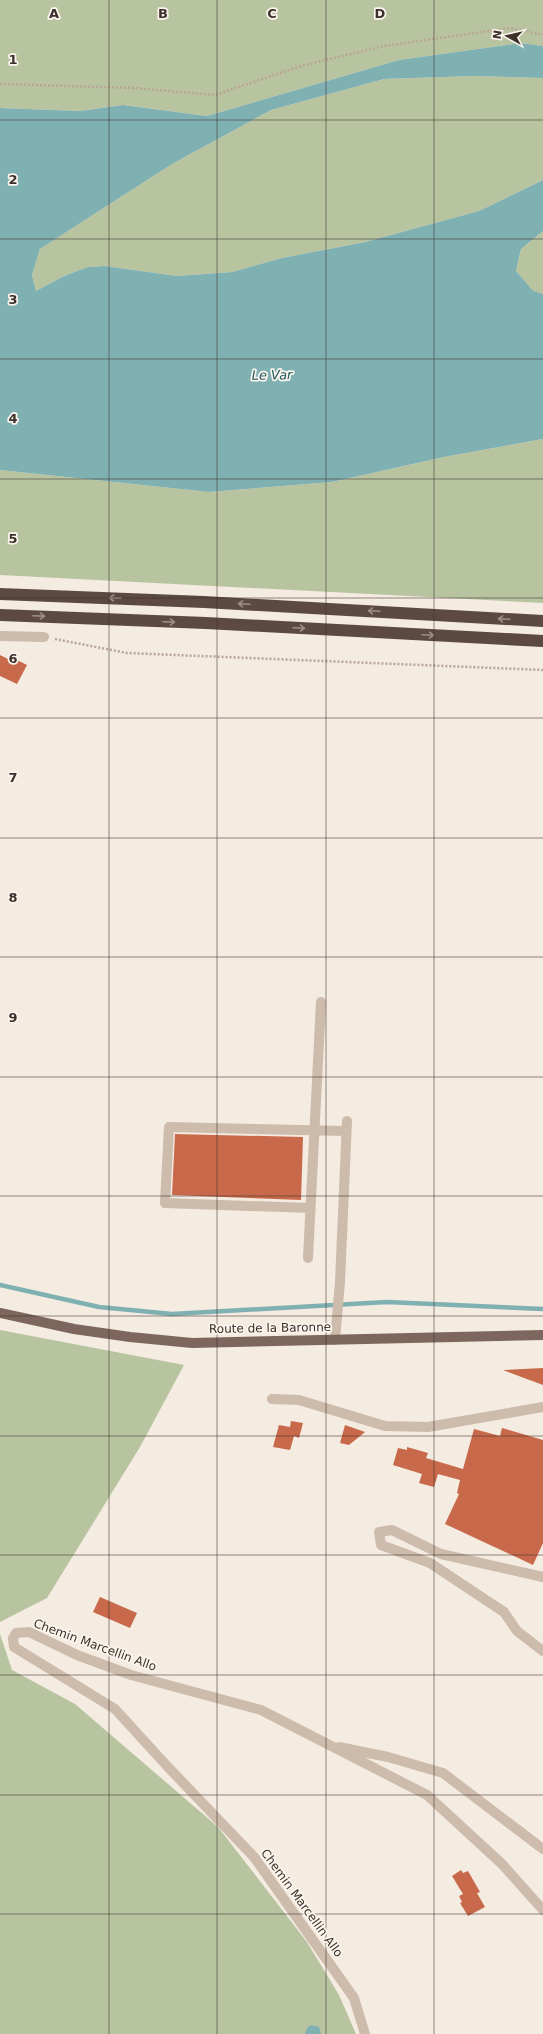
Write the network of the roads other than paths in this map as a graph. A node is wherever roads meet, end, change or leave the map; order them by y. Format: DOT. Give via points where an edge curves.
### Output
graph roads {
  1 [pos="0,594"];
  2 [pos="0,615"];
  3 [pos="543,621"];
  4 [pos="0,636"];
  5 [pos="44,637"];
  6 [pos="543,641"];
  7 [pos="321,1002"];
  8 [pos="314,1131"];
  9 [pos="310,1208"];
  10 [pos="308,1258"];
  11 [pos="0,1314"];
  12 [pos="543,1335"];
  13 [pos="335,1340"];
  14 [pos="272,1399"];
  15 [pos="543,1406"];
  16 [pos="543,1577"];
  17 [pos="543,1651"];
  18 [pos="327,1745"];
  19 [pos="543,1850"];
  20 [pos="543,1910"];
  21 [pos="366,2034"];
  3 -- 1 [label="highway, one-way" via="204,602"];
  2 -- 6 [label="highway, one-way"];
  4 -- 5 [label="street"];
  7 -- 8 [label="street"];
  8 -- 9 [label="street"];
  8 -- 9 [label="street" via="169,1127 168,1142 165,1203"];
  8 -- 13 [label="street" via="346,1126 340,1282"];
  9 -- 10 [label="street"];
  11 -- 13 [label="main road, Route de la Baronne" via="81,1330 192,1343"];
  12 -- 13 [label="main road, Route de la Baronne"];
  14 -- 15 [label="street" via="299,1400 385,1426 428,1427"];
  16 -- 17 [label="street" via="442,1554 392,1530 379,1532 381,1545 430,1563 504,1612 517,1631"];
  18 -- 19 [label="street" via="388,1757 443,1773"];
  18 -- 20 [label="street, Chemin Marcellin Allo" via="427,1795 502,1864"];
  18 -- 21 [label="street, Chemin Marcellin Allo" via="260,1710 131,1675 77,1655 29,1632 16,1633 13,1638 14,1647 115,1709 254,1857 354,1998"];
}
